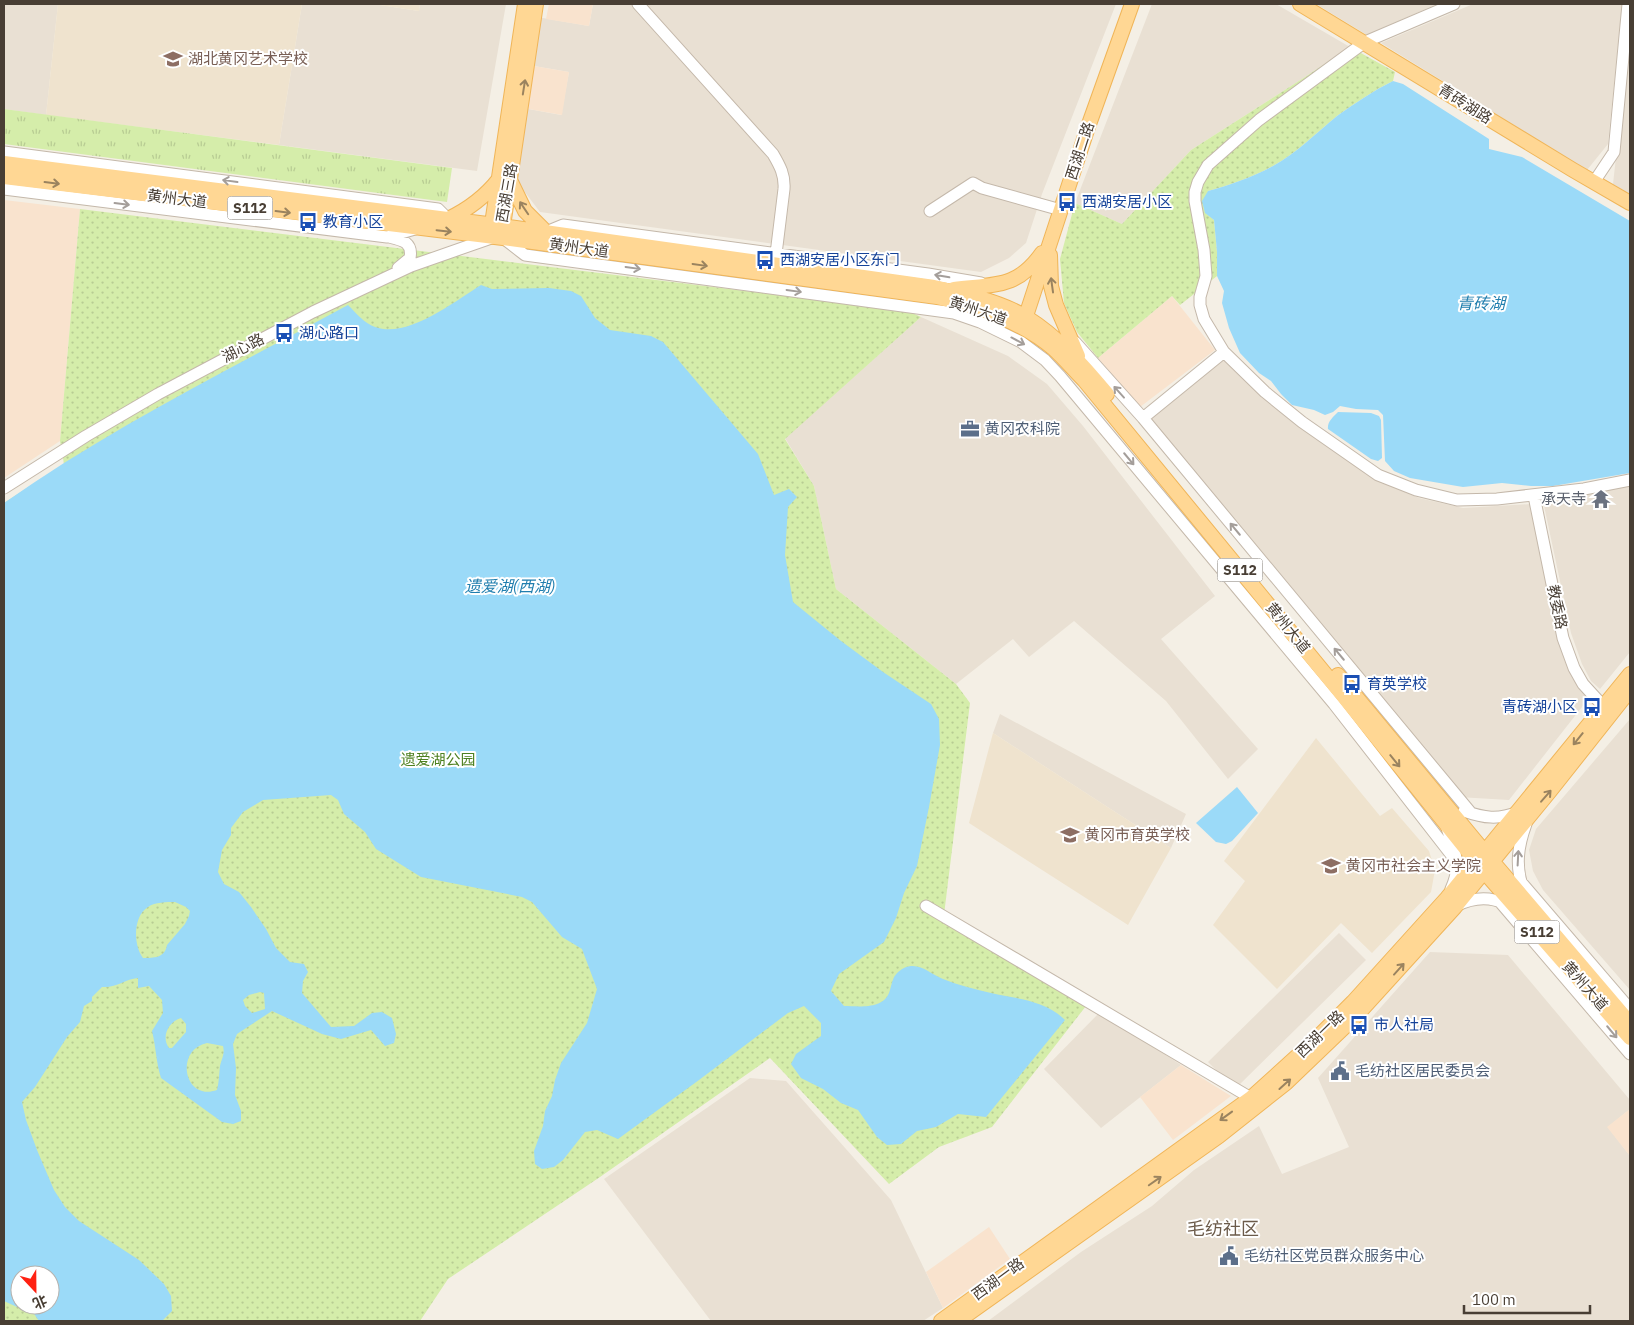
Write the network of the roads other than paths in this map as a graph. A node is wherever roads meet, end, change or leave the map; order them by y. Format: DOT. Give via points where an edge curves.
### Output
graph roads {
  1 [pos="525,4"];
  2 [pos="536,4"];
  3 [pos="638,4"];
  4 [pos="1132,4"];
  5 [pos="1300,4"];
  6 [pos="1454,4"];
  7 [pos="1628,4"];
  8 [pos="1365,42"];
  9 [pos="4,152"];
  10 [pos="4,163"];
  11 [pos="4,178"];
  12 [pos="505,178"];
  13 [pos="1594,182"];
  14 [pos="4,189"];
  15 [pos="1630,203"];
  16 [pos="1061,210"];
  17 [pos="930,211"];
  18 [pos="448,219"];
  19 [pos="417,228"];
  20 [pos="498,231"];
  21 [pos="546,232"];
  22 [pos="387,237"];
  23 [pos="1050,242"];
  24 [pos="776,254"];
  25 [pos="383,279"];
  26 [pos="990,285"];
  27 [pos="946,290"];
  28 [pos="1023,322"];
  29 [pos="1069,336"];
  30 [pos="1224,352"];
  31 [pos="1081,363"];
  32 [pos="1143,418"];
  33 [pos="1630,480"];
  34 [pos="4,488"];
  35 [pos="1534,496"];
  36 [pos="1630,674"];
  37 [pos="1630,690"];
  38 [pos="1604,706"];
  39 [pos="1444,801"];
  40 [pos="1471,813"];
  41 [pos="1524,813"];
  42 [pos="1446,824"];
  43 [pos="1485,861"];
  44 [pos="1457,862"];
  45 [pos="1521,882"];
  46 [pos="1451,902"];
  47 [pos="1500,902"];
  48 [pos="926,906"];
  49 [pos="1523,906"];
  50 [pos="1630,1009"];
  51 [pos="1630,1022"];
  52 [pos="1630,1038"];
  53 [pos="1630,1054"];
  54 [pos="1251,1098"];
  55 [pos="941,1321"];
  56 [pos="958,1321"];
  1 -- 12 [label="main road, 西湖三路"];
  12 -- 2 [label="main road, 西湖三路, one-way"];
  3 -- 24 [label="street" via="773,154 783,170 785,180"];
  4 -- 16 [label="main road, 西湖二路"];
  5 -- 8 [label="main road, 青砖湖路"];
  6 -- 8 [label="street"];
  7 -- 13 [label="street" via="1614,152"];
  8 -- 13 [label="main road, 青砖湖路"];
  8 -- 30 [label="street" via="1259,120 1208,165 1198,182 1195,201 1206,276 1200,305 1204,319"];
  18 -- 9 [label="street, one-way" via="438,209"];
  10 -- 18 [label="main road, 黄州大道 / S112"];
  11 -- 19 [label="main road, 黄州大道 / S112, one-way"];
  12 -- 18 [label="main road" via="475,204"];
  12 -- 20 [label="main road, 西湖三路"];
  21 -- 12 [label="main road, one-way" via="525,211"];
  13 -- 15 [label="main road, 青砖湖路"];
  14 -- 22 [label="street, one-way"];
  16 -- 17 [label="street" via="972,183"];
  16 -- 23 [label="main road, 西湖二路"];
  18 -- 20 [label="main road, 黄州大道 / S112"];
  19 -- 20 [label="main road, 黄州大道 / S112, one-way"];
  19 -- 22 [label="street"];
  20 -- 21 [label="main road, 黄州大道 / S112"];
  20 -- 25 [label="street, 湖心路"];
  20 -- 28 [label="main road, 黄州大道 / S112, one-way" via="937,297"];
  20 -- 44 [label="street, one-way" via="525,254 954,313 980,322 1026,346 1060,376 1334,704"];
  21 -- 24 [label="street" via="563,225"];
  21 -- 27 [label="main road, 黄州大道 / S112"];
  22 -- 25 [label="street" via="405,241 411,255 407,262"];
  23 -- 26 [label="main road" via="1022,276 1010,282"];
  23 -- 28 [label="main road, 西湖二路"];
  29 -- 23 [label="main road, one-way" via="1051,286"];
  26 -- 24 [label="street, one-way"];
  25 -- 34 [label="street, 湖心路" via="158,394"];
  26 -- 27 [label="main road"];
  27 -- 28 [label="main road, 黄州大道 / S112" via="978,298"];
  28 -- 31 [label="main road, 黄州大道 / S112" via="1058,341"];
  28 -- 42 [label="main road, 黄州大道 / S112, one-way" via="1084,380"];
  29 -- 31 [label="main road"];
  32 -- 29 [label="street, one-way"];
  30 -- 32 [label="street"];
  30 -- 35 [label="street" via="1302,422 1378,475 1416,490 1457,500"];
  31 -- 39 [label="main road, 黄州大道 / S112"];
  40 -- 32 [label="street, one-way"];
  33 -- 35 [label="street"];
  35 -- 38 [label="street, 教委路" via="1563,638 1583,684"];
  36 -- 38 [label="main road, 西湖一路"];
  41 -- 37 [label="main road, 西湖一路, one-way" via="1550,791"];
  38 -- 41 [label="main road, 西湖一路, one-way"];
  39 -- 40 [label="street"];
  39 -- 43 [label="main road, 黄州大道 / S112"];
  40 -- 41 [label="street" via="1492,818"];
  41 -- 43 [label="main road, 西湖一路"];
  45 -- 41 [label="street, one-way" via="1517,856"];
  42 -- 43 [label="main road, 黄州大道 / S112"];
  42 -- 44 [label="street"];
  43 -- 46 [label="main road, 西湖一路"];
  43 -- 49 [label="main road, 黄州大道 / S112"];
  44 -- 46 [label="street"];
  45 -- 49 [label="street"];
  45 -- 50 [label="street"];
  46 -- 47 [label="street" via="1476,899"];
  46 -- 54 [label="main road, 西湖一路" via="1315,1040"];
  56 -- 46 [label="main road, 西湖一路, one-way" via="1274,1094 1356,1016"];
  47 -- 49 [label="street"];
  47 -- 53 [label="street, one-way"];
  48 -- 54 [label="street"];
  49 -- 51 [label="main road, 黄州大道 / S112"];
  49 -- 52 [label="main road, 黄州大道 / S112"];
  54 -- 55 [label="main road, 西湖一路, one-way"];
}
